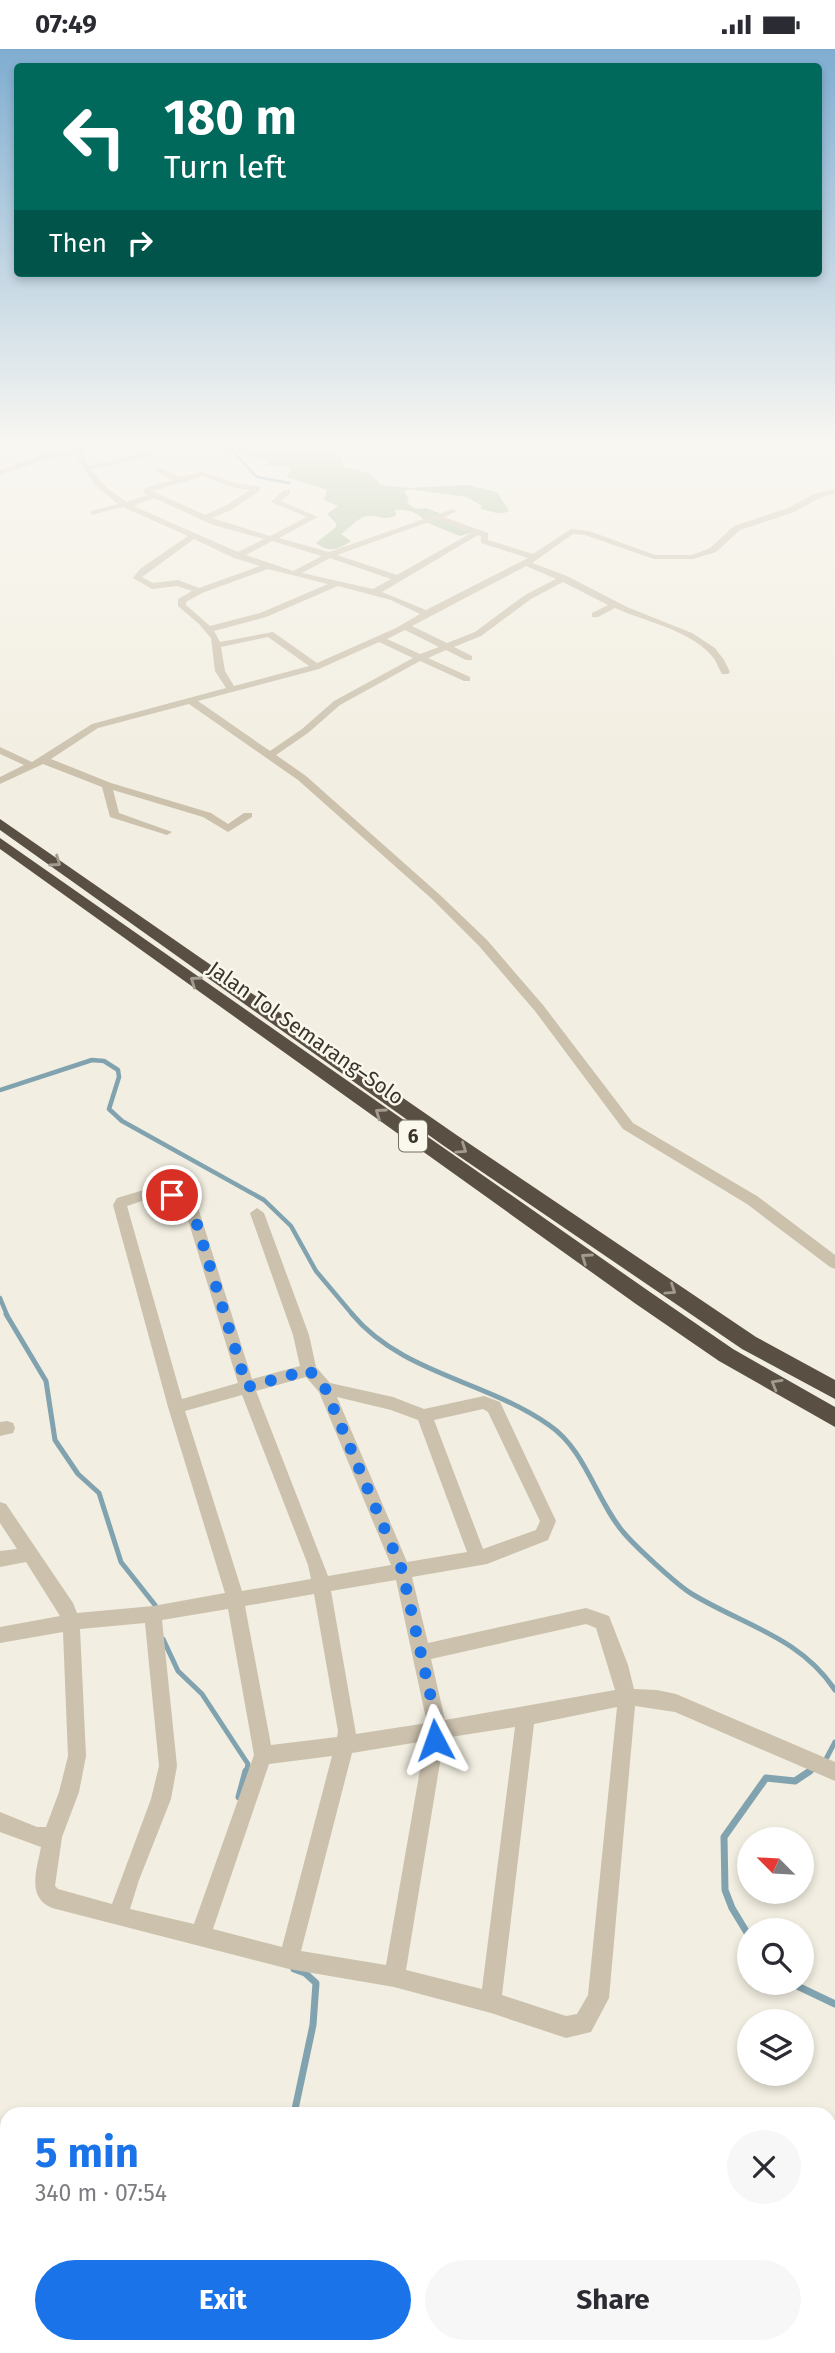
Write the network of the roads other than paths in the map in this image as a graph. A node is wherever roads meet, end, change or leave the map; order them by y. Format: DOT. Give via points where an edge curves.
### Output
graph roads {
  1 [pos="168,553"];
  2 [pos="230,553"];
  3 [pos="244,553"];
  4 [pos="321,553"];
  5 [pos="336,553"];
  6 [pos="444,553"];
  7 [pos="521,553"];
  8 [pos="542,553"];
  9 [pos="640,553"];
  10 [pos="708,553"];
  11 [pos="329,555"];
  12 [pos="237,556"];
  13 [pos="535,557"];
  14 [pos="526,563"];
  15 [pos="268,566"];
  16 [pos="294,574"];
  17 [pos="564,578"];
  18 [pos="400,579"];
  19 [pos="336,584"];
  20 [pos="199,591"];
  21 [pos="373,593"];
  22 [pos="616,604"];
  23 [pos="426,614"];
  24 [pos="595,615"];
  25 [pos="406,627"];
  26 [pos="209,629"];
  27 [pos="380,639"];
  28 [pos="217,645"];
  29 [pos="446,646"];
  30 [pos="419,658"];
  31 [pos="469,658"];
  32 [pos="316,667"];
  33 [pos="725,672"];
  34 [pos="467,679"];
  35 [pos="230,689"];
  36 [pos="193,702"];
  37 [pos="0,750"];
  38 [pos="270,755"];
  39 [pos="43,760"];
  40 [pos="31,765"];
  41 [pos="0,781"];
  42 [pos="107,785"];
  43 [pos="248,815"];
  44 [pos="0,823"];
  45 [pos="167,832"];
  46 [pos="0,842"];
  47 [pos="257,1213"];
  48 [pos="835,1263"];
  49 [pos="309,1370"];
  50 [pos="247,1387"];
  51 [pos="325,1388"];
  52 [pos="835,1390"];
  53 [pos="176,1407"];
  54 [pos="424,1416"];
  55 [pos="835,1418"];
  56 [pos="0,1509"];
  57 [pos="30,1554"];
  58 [pos="478,1557"];
  59 [pos="0,1559"];
  60 [pos="402,1570"];
  61 [pos="321,1583"];
  62 [pos="235,1598"];
  63 [pos="153,1614"];
  64 [pos="71,1622"];
  65 [pos="0,1635"];
  66 [pos="422,1653"];
  67 [pos="626,1696"];
  68 [pos="526,1717"];
  69 [pos="436,1729"];
  70 [pos="344,1746"];
  71 [pos="263,1755"];
  72 [pos="825,1767"];
  73 [pos="0,1822"];
  74 [pos="52,1837"];
  75 [pos="118,1916"];
  76 [pos="200,1936"];
  77 [pos="289,1959"];
  78 [pos="394,1977"];
  79 [pos="491,2002"];
  1 -- 20 [label="street" via="137,578 152,586 178,583"];
  2 -- 12 [label="street"];
  3 -- 12 [label="street"];
  4 -- 11 [label="street"];
  5 -- 11 [label="street"];
  6 -- 18 [label="street"];
  7 -- 13 [label="street"];
  8 -- 13 [label="street"];
  9 -- 10 [label="street" via="654,557"];
  11 -- 16 [label="street"];
  11 -- 18 [label="street"];
  12 -- 15 [label="street"];
  13 -- 14 [label="street"];
  14 -- 17 [label="street"];
  14 -- 23 [label="street"];
  15 -- 16 [label="street"];
  15 -- 20 [label="street"];
  16 -- 19 [label="street"];
  17 -- 22 [label="street"];
  17 -- 29 [label="street" via="528,597 478,634"];
  18 -- 21 [label="street"];
  19 -- 21 [label="street"];
  19 -- 26 [label="street" via="263,615"];
  20 -- 26 [label="street" via="181,601 182,606"];
  21 -- 23 [label="street"];
  22 -- 24 [label="street"];
  22 -- 33 [label="street" via="695,640 716,654"];
  23 -- 25 [label="street"];
  25 -- 27 [label="street"];
  25 -- 29 [label="street"];
  26 -- 28 [label="street"];
  27 -- 30 [label="street"];
  27 -- 32 [label="street"];
  28 -- 32 [label="street" via="271,634"];
  28 -- 35 [label="street" via="220,671"];
  29 -- 30 [label="street"];
  29 -- 31 [label="street"];
  30 -- 34 [label="street"];
  30 -- 38 [label="street" via="337,703"];
  32 -- 35 [label="street"];
  35 -- 36 [label="street"];
  36 -- 38 [label="street"];
  36 -- 39 [label="street" via="94,726"];
  37 -- 40 [label="street"];
  38 -- 48 [label="street" via="353,822 483,943 539,1008 628,1126 752,1200"];
  39 -- 40 [label="street"];
  39 -- 42 [label="street"];
  40 -- 41 [label="street"];
  42 -- 43 [label="street" via="207,815 228,829"];
  42 -- 45 [label="street" via="114,815"];
  44 -- 52 [label="highway, Jalan Tol Semarang–Solo / 6, one-way" via="451,1142 749,1343"];
  55 -- 46 [label="highway, Jalan Tol Semarang–Solo / 6, one-way" via="726,1355 643,1298"];
  47 -- 49 [label="street"];
  49 -- 50 [label="street"];
  49 -- 51 [label="street"];
  50 -- 53 [label="street"];
  50 -- 53 [label="street" via="189,1201 155,1192 120,1205"];
  50 -- 61 [label="street"];
  51 -- 54 [label="street"];
  51 -- 60 [label="street"];
  53 -- 62 [label="street"];
  54 -- 58 [label="street"];
  54 -- 58 [label="street" via="491,1404 548,1521 535,1540"];
  56 -- 57 [label="street"];
  57 -- 59 [label="street"];
  57 -- 64 [label="street"];
  58 -- 60 [label="street"];
  60 -- 61 [label="street"];
  60 -- 66 [label="street"];
  61 -- 62 [label="street"];
  61 -- 70 [label="street" via="346,1731"];
  62 -- 63 [label="street"];
  62 -- 71 [label="street"];
  63 -- 64 [label="street"];
  63 -- 75 [label="street" via="167,1766 161,1799"];
  64 -- 65 [label="street"];
  64 -- 74 [label="street" via="77,1756"];
  66 -- 67 [label="street" via="586,1616 603,1622"];
  66 -- 69 [label="street"];
  67 -- 68 [label="street"];
  67 -- 72 [label="street" via="676,1703"];
  67 -- 79 [label="street" via="598,1998 591,2014 583,2024 566,2027"];
  68 -- 69 [label="street"];
  68 -- 79 [label="street"];
  69 -- 70 [label="street"];
  69 -- 78 [label="street"];
  70 -- 71 [label="street"];
  70 -- 77 [label="street"];
  71 -- 76 [label="street"];
  73 -- 74 [label="street" via="37,1837"];
  74 -- 75 [label="street" via="44,1890 52,1898"];
  75 -- 76 [label="street"];
  76 -- 77 [label="street"];
  77 -- 78 [label="street"];
  78 -- 79 [label="street"];
}
